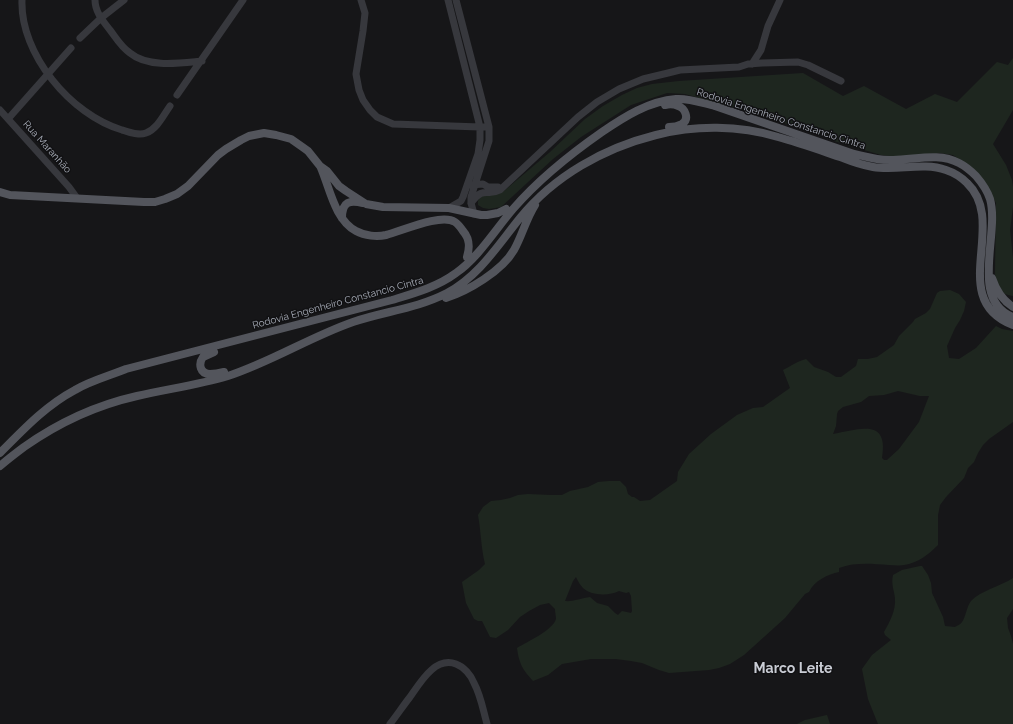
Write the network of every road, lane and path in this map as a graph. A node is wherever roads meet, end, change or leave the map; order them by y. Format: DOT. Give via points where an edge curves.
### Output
graph roads {
  1 [pos="22,0"];
  2 [pos="95,0"];
  3 [pos="124,0"];
  4 [pos="244,0"];
  5 [pos="361,0"];
  6 [pos="448,0"];
  7 [pos="456,0"];
  8 [pos="780,0"];
  9 [pos="101,18"];
  10 [pos="80,38"];
  11 [pos="70,48"];
  12 [pos="202,61"];
  13 [pos="752,64"];
  14 [pos="48,73"];
  15 [pos="841,81"];
  16 [pos="177,96"];
  17 [pos="170,106"];
  18 [pos="0,110"];
  19 [pos="8,119"];
  20 [pos="480,127"];
  21 [pos="490,127"];
  22 [pos="570,156"];
  23 [pos="320,166"];
  24 [pos="475,185"];
  25 [pos="504,186"];
  26 [pos="0,192"];
  27 [pos="540,196"];
  28 [pos="77,198"];
  29 [pos="471,203"];
  30 [pos="366,204"];
  31 [pos="449,208"];
  32 [pos="506,209"];
  33 [pos="474,214"];
  34 [pos="342,218"];
  35 [pos="467,257"];
  36 [pos="486,262"];
  37 [pos="988,270"];
  38 [pos="999,294"];
  39 [pos="431,300"];
  40 [pos="1013,300"];
  41 [pos="1013,306"];
  42 [pos="353,310"];
  43 [pos="333,316"];
  44 [pos="1013,317"];
  45 [pos="1013,325"];
  46 [pos="0,454"];
  47 [pos="0,466"];
  48 [pos="390,724"];
  49 [pos="486,724"];
  1 -- 14 [label="street" via="24,27 29,41"];
  2 -- 9 [label="street"];
  3 -- 9 [label="street"];
  4 -- 12 [label="street"];
  5 -- 20 [label="street" via="365,13 364,32 356,74 359,90 370,110 377,117 393,124"];
  6 -- 20 [label="street"];
  7 -- 21 [label="street"];
  8 -- 13 [label="street" via="761,50"];
  9 -- 10 [label="street"];
  9 -- 12 [label="street" via="121,46 136,58 162,63"];
  11 -- 14 [label="street"];
  12 -- 16 [label="street"];
  13 -- 15 [label="street" via="803,63"];
  13 -- 25 [label="street" via="668,72 619,89 578,117"];
  14 -- 17 [label="street" via="64,93 94,117 114,127 138,134 145,133 157,125"];
  14 -- 19 [label="street"];
  18 -- 19 [label="street, Rua Maranhão"];
  19 -- 28 [label="street, Rua Maranhão"];
  20 -- 21 [label="street"];
  20 -- 24 [label="street"];
  21 -- 24 [label="street" via="489,141"];
  22 -- 27 [label="main road" via="624,122 651,109 670,104 679,106 685,112 686,119 682,124 629,138 590,156 558,176"];
  22 -- 32 [label="main road" via="557,161 547,169"];
  22 -- 37 [label="main road, Rodovia Engenheiro Constancio Cintra" via="636,111 676,98 715,106 868,158 948,159 970,171 987,191 993,217"];
  22 -- 42 [label="main road, Rodovia Engenheiro Constancio Cintra" via="546,174 468,263 457,272 435,286"];
  23 -- 28 [label="main road" via="308,151 290,139 264,133 249,136 233,144 218,155 188,186 165,199 144,202"];
  23 -- 30 [label="main road" via="339,186"];
  23 -- 34 [label="main road"];
  24 -- 25 [label="street"];
  24 -- 29 [label="street"];
  24 -- 31 [label="street" via="461,201"];
  25 -- 29 [label="street" via="497,192 478,194"];
  26 -- 28 [label="main road" via="10,195"];
  27 -- 36 [label="main road, Rodovia Engenheiro Constancio Cintra"];
  27 -- 39 [label="main road" via="507,259 474,286 452,296"];
  27 -- 45 [label="main road, Rodovia Engenheiro Constancio Cintra" via="578,167 621,146 653,136 697,128 738,129 776,136 870,166 943,168 964,180 977,197 983,219 981,292 994,314"];
  29 -- 33 [label="street"];
  30 -- 31 [label="main road" via="383,207"];
  30 -- 34 [label="main road" via="347,204 342,209"];
  31 -- 33 [label="main road"];
  32 -- 33 [label="main road" via="488,215"];
  32 -- 35 [label="main road"];
  34 -- 35 [label="main road" via="355,230 375,236 431,221 449,220 455,222 468,239"];
  35 -- 42 [label="main road" via="446,275 429,285 380,299"];
  36 -- 39 [label="main road, Rodovia Engenheiro Constancio Cintra" via="451,291"];
  36 -- 43 [label="main road" via="450,286 425,298 334,324 229,371 210,374 201,369 200,362 205,355 317,324"];
  37 -- 38 [label="main road"];
  37 -- 44 [label="main road, Rodovia Engenheiro Constancio Cintra" via="992,298 999,308"];
  38 -- 40 [label="main road"];
  38 -- 41 [label="main road"];
  39 -- 47 [label="main road, Rodovia Engenheiro Constancio Cintra" via="356,321 231,375 105,405 55,427"];
  42 -- 43 [label="main road, Rodovia Engenheiro Constancio Cintra"];
  43 -- 46 [label="main road, Rodovia Engenheiro Constancio Cintra" via="126,369 76,389 47,408"];
  48 -- 49 [label="street" via="429,672 443,663 451,662 459,665 474,681"];
}
